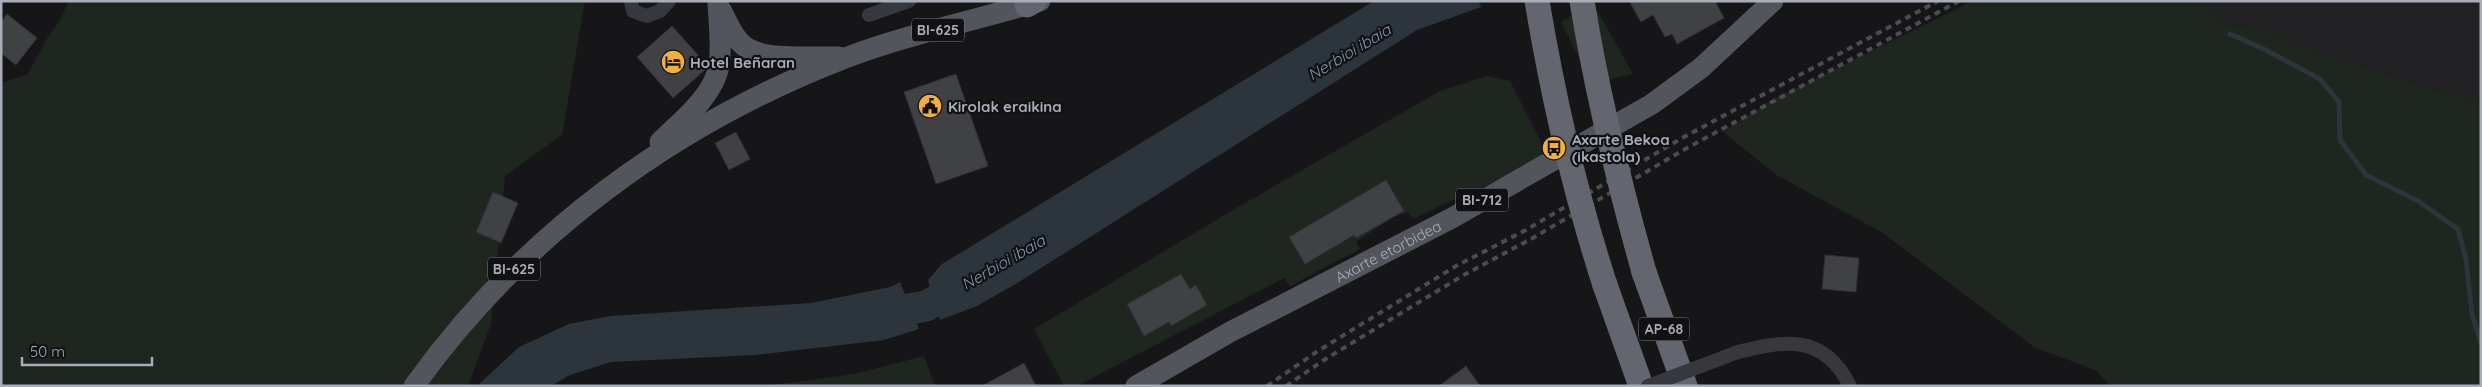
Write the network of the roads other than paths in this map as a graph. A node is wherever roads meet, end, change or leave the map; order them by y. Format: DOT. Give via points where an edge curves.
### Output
graph roads {
  1 [pos="669,1"];
  2 [pos="909,1"];
  3 [pos="1537,1"];
  4 [pos="1582,1"];
  5 [pos="1773,1"];
  6 [pos="718,2"];
  7 [pos="1034,2"];
  8 [pos="628,3"];
  9 [pos="868,15"];
  10 [pos="849,57"];
  11 [pos="632,170"];
  12 [pos="414,386"];
  13 [pos="1136,386"];
  14 [pos="1641,386"];
  15 [pos="1648,386"];
  16 [pos="1685,386"];
  17 [pos="1850,386"];
  1 -- 8 [label="street" via="660,11 647,16 637,13"];
  2 -- 9 [label="street"];
  3 -- 14 [label="highway, AP-68, bridge" via="1586,225"];
  4 -- 16 [label="highway, AP-68, bridge" via="1602,111 1622,195 1644,272"];
  5 -- 13 [label="main road, Axarte etorbidea / BI-712" via="1702,68 1664,95 1452,218 1230,332"];
  6 -- 10 [label="main road" via="735,36 746,48 762,54"];
  6 -- 11 [label="main road" via="719,67 708,90"];
  7 -- 10 [label="main road, BI-625"];
  10 -- 11 [label="main road, BI-625" via="741,105"];
  11 -- 12 [label="main road, BI-625" via="579,210 502,280 458,328"];
  15 -- 17 [label="street, bridge" via="1738,352 1770,344 1801,343 1823,353 1842,371"];
}
